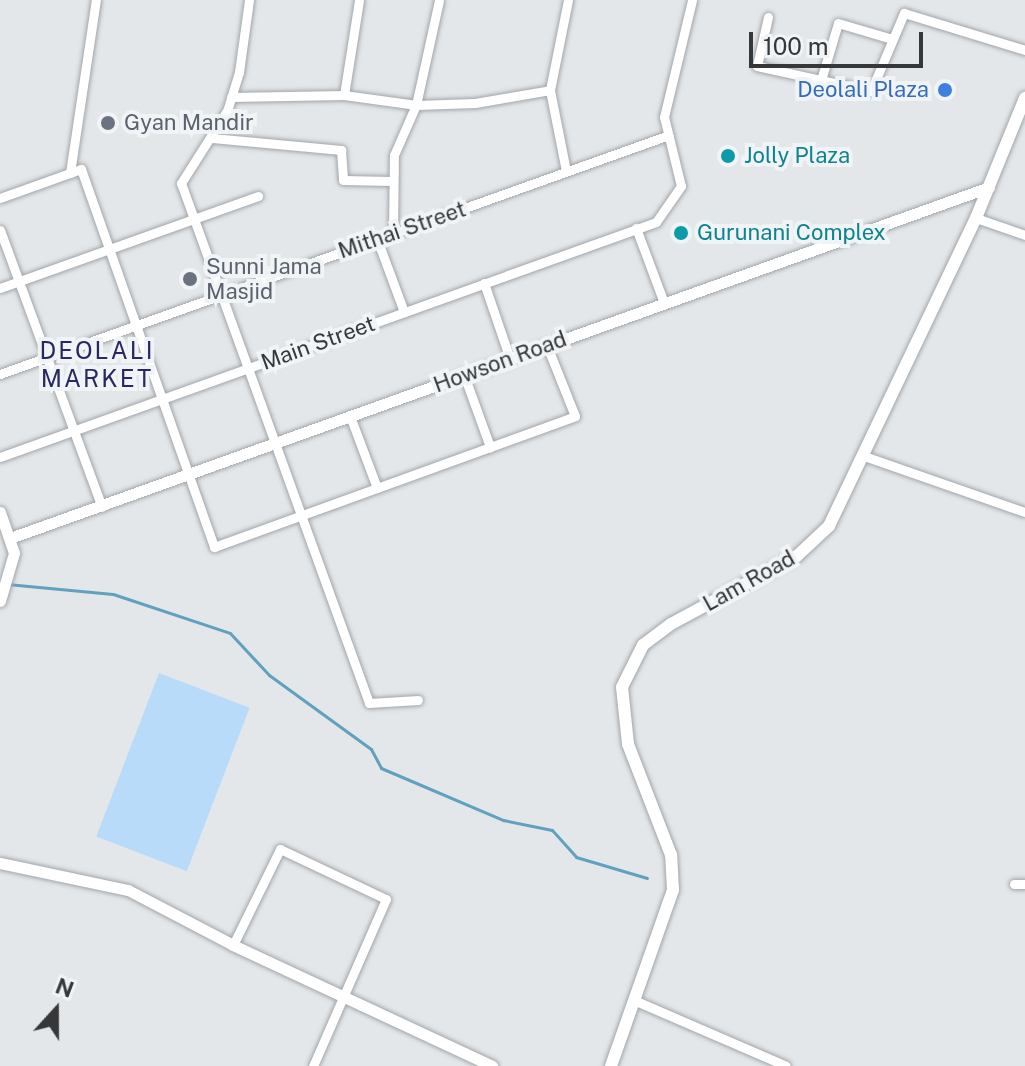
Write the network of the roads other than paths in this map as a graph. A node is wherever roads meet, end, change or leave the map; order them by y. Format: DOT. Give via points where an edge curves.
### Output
graph roads {
  1 [pos="96,0"];
  2 [pos="249,0"];
  3 [pos="359,0"];
  4 [pos="439,0"];
  5 [pos="568,0"];
  6 [pos="692,0"];
  7 [pos="768,17"];
  8 [pos="892,39"];
  9 [pos="1025,50"];
  10 [pos="821,80"];
  11 [pos="550,90"];
  12 [pos="344,95"];
  13 [pos="231,97"];
  14 [pos="1025,98"];
  15 [pos="416,105"];
  16 [pos="669,135"];
  17 [pos="212,138"];
  18 [pos="566,171"];
  19 [pos="70,173"];
  20 [pos="391,181"];
  21 [pos="989,187"];
  22 [pos="258,196"];
  23 [pos="0,198"];
  24 [pos="195,218"];
  25 [pos="976,218"];
  26 [pos="636,228"];
  27 [pos="0,230"];
  28 [pos="393,233"];
  29 [pos="1025,235"];
  30 [pos="377,239"];
  31 [pos="109,249"];
  32 [pos="19,281"];
  33 [pos="484,283"];
  34 [pos="0,288"];
  35 [pos="221,295"];
  36 [pos="664,303"];
  37 [pos="404,312"];
  38 [pos="135,325"];
  39 [pos="547,346"];
  40 [pos="47,357"];
  41 [pos="510,359"];
  42 [pos="248,368"];
  43 [pos="0,374"];
  44 [pos="464,375"];
  45 [pos="161,399"];
  46 [pos="350,416"];
  47 [pos="74,431"];
  48 [pos="275,443"];
  49 [pos="490,447"];
  50 [pos="864,456"];
  51 [pos="0,457"];
  52 [pos="188,474"];
  53 [pos="377,488"];
  54 [pos="102,507"];
  55 [pos="0,512"];
  56 [pos="1025,512"];
  57 [pos="301,515"];
  58 [pos="10,538"];
  59 [pos="0,601"];
  60 [pos="418,700"];
  61 [pos="0,863"];
  62 [pos="233,945"];
  63 [pos="340,995"];
  64 [pos="636,1001"];
  65 [pos="313,1066"];
  66 [pos="492,1066"];
  67 [pos="611,1066"];
  68 [pos="786,1066"];
  1 -- 19 [label="street"];
  2 -- 13 [label="street"];
  3 -- 12 [label="street"];
  4 -- 15 [label="street"];
  5 -- 11 [label="street"];
  6 -- 16 [label="street, Main Street" via="664,117"];
  7 -- 10 [label="street" via="757,66"];
  8 -- 9 [label="street" via="904,13"];
  8 -- 10 [label="street" via="871,91"];
  8 -- 10 [label="street" via="838,23"];
  11 -- 15 [label="street" via="475,103"];
  11 -- 18 [label="street"];
  12 -- 13 [label="street"];
  12 -- 15 [label="street"];
  13 -- 17 [label="street"];
  14 -- 21 [label="main road, Lam Road"];
  15 -- 20 [label="street" via="394,155"];
  16 -- 18 [label="street, Mithai Street"];
  16 -- 26 [label="street, Main Street" via="681,186 656,222"];
  17 -- 20 [label="street" via="341,150 343,180"];
  17 -- 24 [label="street" via="182,176"];
  18 -- 28 [label="street, Mithai Street"];
  19 -- 23 [label="street"];
  19 -- 31 [label="street" via="81,169"];
  20 -- 28 [label="street"];
  21 -- 25 [label="main road, Lam Road"];
  21 -- 36 [label="street, Howson Road"];
  22 -- 24 [label="street"];
  24 -- 31 [label="street"];
  24 -- 35 [label="street"];
  25 -- 29 [label="street"];
  25 -- 50 [label="main road, Lam Road"];
  26 -- 33 [label="street, Main Street"];
  26 -- 36 [label="street"];
  27 -- 32 [label="street"];
  28 -- 30 [label="street, Mithai Street"];
  30 -- 35 [label="street, Mithai Street"];
  30 -- 37 [label="street"];
  31 -- 32 [label="street"];
  31 -- 38 [label="street"];
  32 -- 34 [label="street"];
  32 -- 40 [label="street"];
  33 -- 37 [label="street, Main Street"];
  33 -- 41 [label="street"];
  35 -- 38 [label="street, Mithai Street"];
  35 -- 42 [label="street"];
  36 -- 39 [label="street, Howson Road"];
  37 -- 42 [label="street, Main Street"];
  38 -- 40 [label="street, Mithai Street"];
  38 -- 45 [label="street"];
  39 -- 41 [label="street, Howson Road"];
  39 -- 49 [label="street" via="575,416"];
  40 -- 43 [label="street, Mithai Street"];
  40 -- 47 [label="street"];
  41 -- 44 [label="street, Howson Road"];
  42 -- 45 [label="street, Main Street"];
  42 -- 48 [label="street"];
  44 -- 46 [label="street, Howson Road"];
  44 -- 49 [label="street"];
  45 -- 47 [label="street, Main Street"];
  45 -- 52 [label="street"];
  46 -- 48 [label="street, Howson Road"];
  46 -- 53 [label="street"];
  47 -- 51 [label="street, Main Street"];
  47 -- 54 [label="street"];
  48 -- 52 [label="street, Howson Road"];
  48 -- 57 [label="street"];
  49 -- 53 [label="street"];
  50 -- 56 [label="street"];
  50 -- 64 [label="main road, Lam Road" via="815,543 652,638 643,645 622,687 628,744 671,855 673,890"];
  52 -- 54 [label="street, Howson Road"];
  52 -- 57 [label="street" via="214,547"];
  53 -- 57 [label="street"];
  54 -- 58 [label="street, Howson Road"];
  55 -- 58 [label="street"];
  57 -- 60 [label="street" via="369,703"];
  58 -- 59 [label="street" via="14,553"];
  61 -- 62 [label="street" via="101,880 156,902"];
  62 -- 63 [label="street"];
  62 -- 63 [label="street" via="280,849 386,899"];
  63 -- 65 [label="street"];
  63 -- 66 [label="street"];
  64 -- 67 [label="main road, Lam Road"];
  64 -- 68 [label="street"];
}
